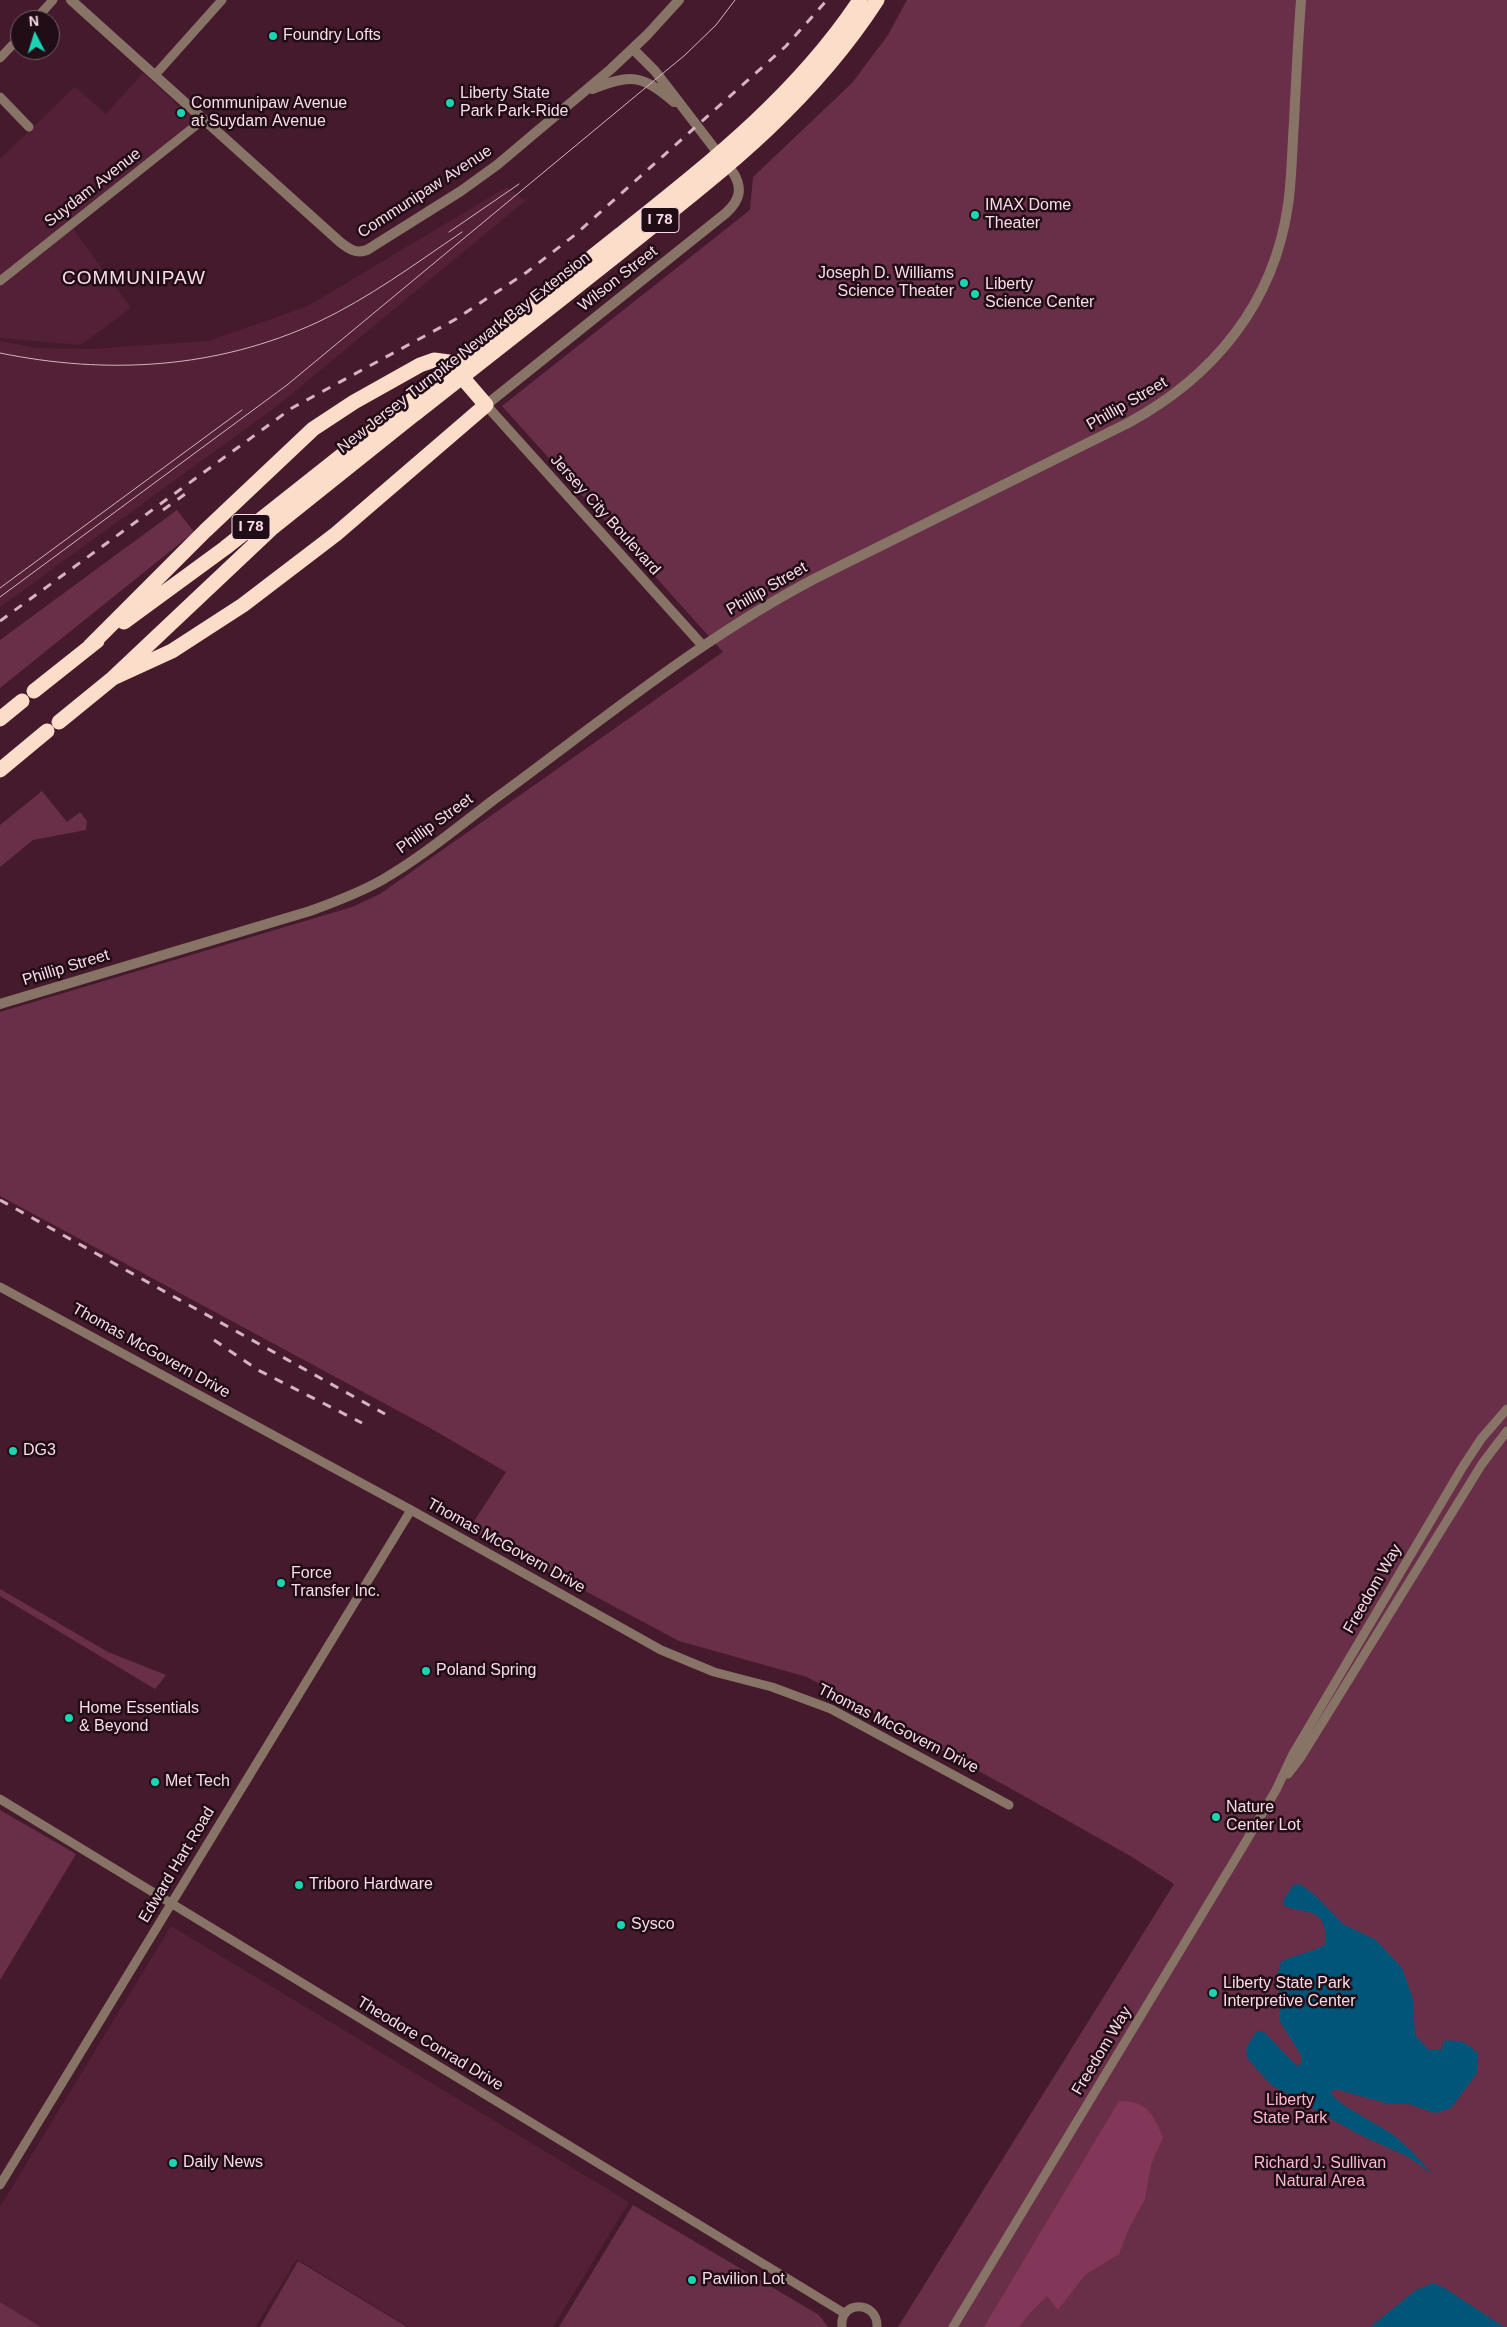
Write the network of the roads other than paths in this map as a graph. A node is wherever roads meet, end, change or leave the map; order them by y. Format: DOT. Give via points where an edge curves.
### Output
graph roads {
  1 [pos="54,0"];
  2 [pos="71,0"];
  3 [pos="222,0"];
  4 [pos="679,0"];
  5 [pos="860,0"];
  6 [pos="877,0"];
  7 [pos="1300,0"];
  8 [pos="44,10"];
  9 [pos="10,48"];
  10 [pos="633,49"];
  11 [pos="0,58"];
  12 [pos="154,75"];
  13 [pos="584,92"];
  14 [pos="0,97"];
  15 [pos="686,112"];
  16 [pos="204,119"];
  17 [pos="29,127"];
  18 [pos="0,281"];
  19 [pos="486,405"];
  20 [pos="412,408"];
  21 [pos="90,646"];
  22 [pos="703,646"];
  23 [pos="113,678"];
  24 [pos="0,719"];
  25 [pos="0,770"];
  26 [pos="0,1004"];
  27 [pos="0,1287"];
  28 [pos="1507,1409"];
  29 [pos="1507,1431"];
  30 [pos="411,1510"];
  31 [pos="1276,1790"];
  32 [pos="0,1799"];
  33 [pos="1009,1805"];
  34 [pos="171,1904"];
  35 [pos="0,2185"];
  36 [pos="844,2313"];
  37 [pos="842,2327"];
  38 [pos="877,2327"];
  39 [pos="953,2327"];
  1 -- 8 [label="street"];
  2 -- 12 [label="street, Communipaw Avenue"];
  3 -- 12 [label="street"];
  4 -- 10 [label="street, Communipaw Avenue"];
  5 -- 20 [label="highway, New Jersey Turnpike Newark Bay Extension / I 78, bridge" via="801,78 730,146"];
  6 -- 20 [label="highway, New Jersey Turnpike Newark Bay Extension / I 78, bridge" via="829,66 768,131 676,208"];
  7 -- 22 [label="street, Phillip Street" via="1290,186 1279,245 1254,305 1205,369 1148,413 793,590"];
  9 -- 11 [label="street"];
  10 -- 13 [label="street, Communipaw Avenue"];
  10 -- 15 [label="street, Wilson Street" via="655,71"];
  12 -- 16 [label="street, Communipaw Avenue"];
  13 -- 15 [label="street" via="619,79 638,79 656,88"];
  13 -- 16 [label="street, Communipaw Avenue" via="480,178 371,248 358,252 344,245"];
  14 -- 17 [label="street"];
  15 -- 19 [label="street, Wilson Street" via="737,180 740,190 734,204"];
  16 -- 18 [label="street, Suydam Avenue"];
  19 -- 21 [label="highway" via="449,362 434,360 334,414 302,439 205,530"];
  19 -- 22 [label="street, Jersey City Boulevard"];
  19 -- 23 [label="highway" via="336,534 251,599 172,651"];
  20 -- 21 [label="highway, New Jersey Turnpike Newark Bay Extension / I 78"];
  20 -- 23 [label="highway, New Jersey Turnpike Newark Bay Extension / I 78" via="271,529"];
  21 -- 24 [label="highway, New Jersey Turnpike Newark Bay Extension / I 78"];
  22 -- 26 [label="street, Phillip Street" via="405,865 359,892 310,911"];
  23 -- 25 [label="highway, New Jersey Turnpike Newark Bay Extension / I 78"];
  27 -- 30 [label="street, Thomas McGovern Drive"];
  28 -- 31 [label="street, Freedom Way" via="1456,1476 1293,1754"];
  29 -- 31 [label="street, Freedom Way" via="1482,1464 1301,1757"];
  30 -- 33 [label="street, Thomas McGovern Drive" via="661,1650 714,1672 772,1687 831,1709"];
  30 -- 34 [label="street, Edward Hart Road"];
  31 -- 39 [label="street, Freedom Way"];
  32 -- 34 [label="street, Theodore Conrad Drive"];
  34 -- 35 [label="street, Edward Hart Road"];
  34 -- 36 [label="street, Theodore Conrad Drive"];
  36 -- 37 [label="street"];
  36 -- 38 [label="street" via="854,2306 866,2307 875,2314"];
}
